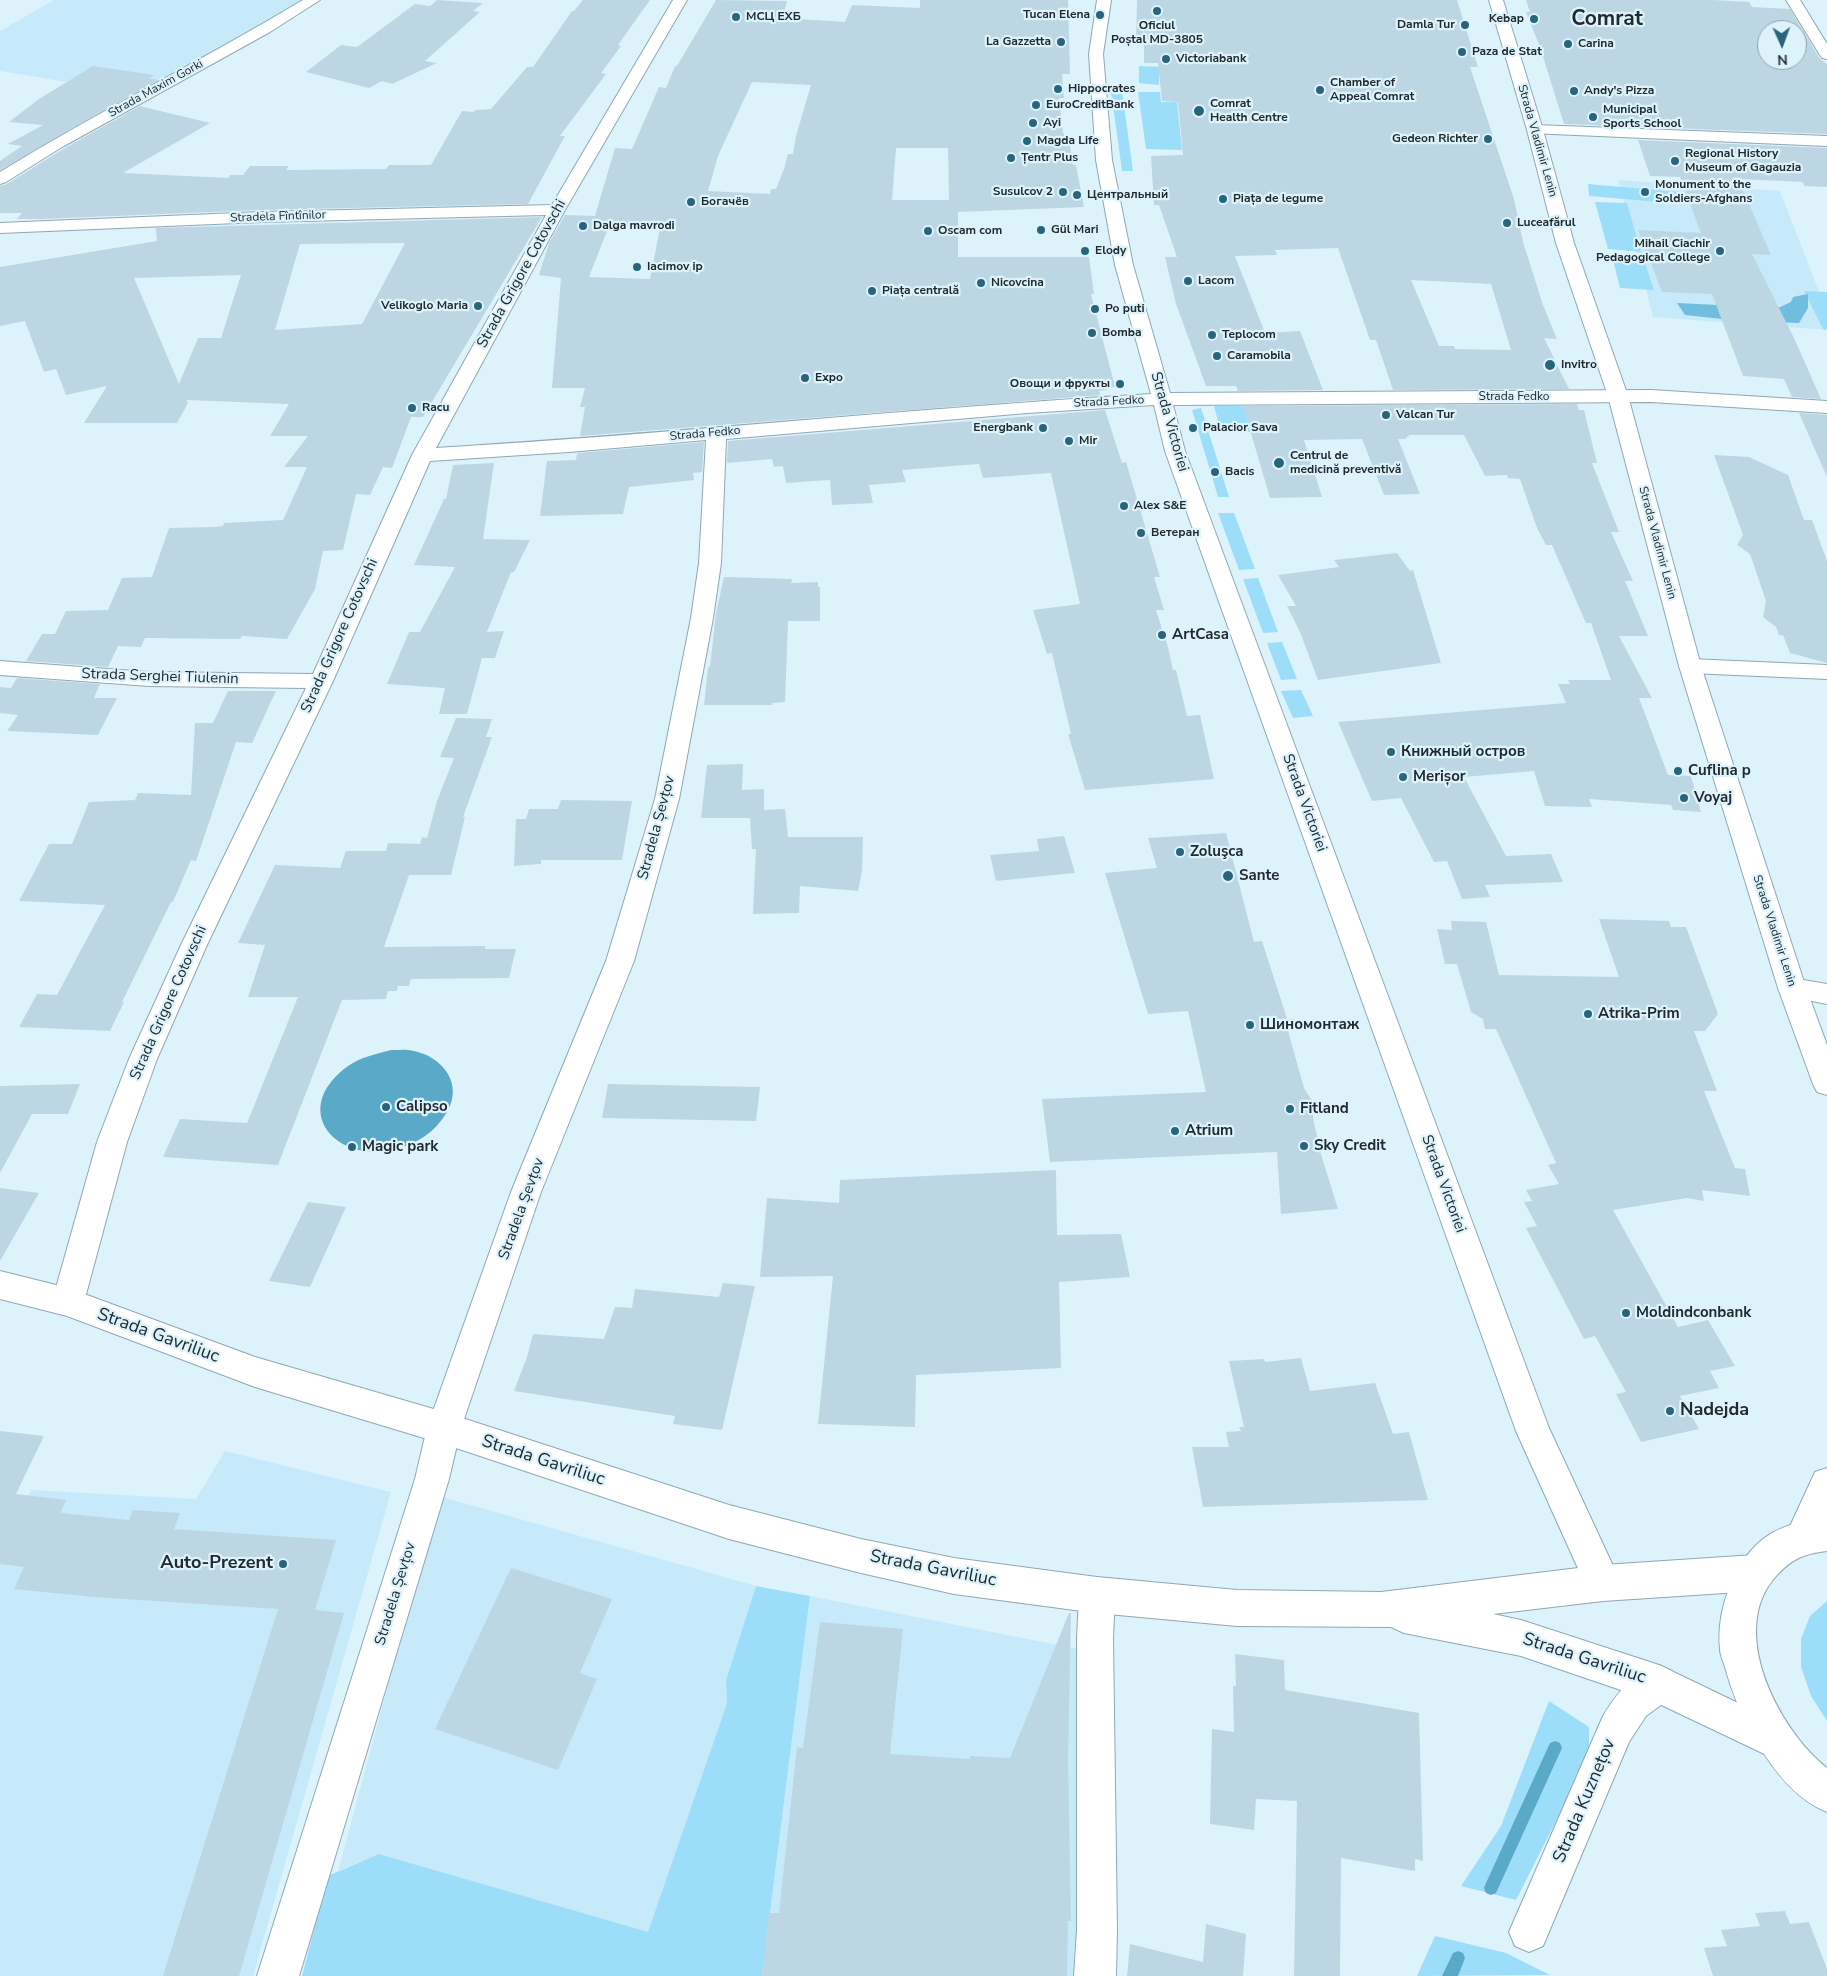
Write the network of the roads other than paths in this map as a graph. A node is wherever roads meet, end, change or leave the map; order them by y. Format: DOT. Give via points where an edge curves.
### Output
graph roads {
  1 [pos="313,0"];
  2 [pos="680,0"];
  3 [pos="1104,0"];
  4 [pos="1496,0"];
  5 [pos="1793,0"];
  6 [pos="1827,55"];
  7 [pos="1535,130"];
  8 [pos="1827,142"];
  9 [pos="0,179"];
  10 [pos="557,210"];
  11 [pos="0,228"];
  12 [pos="1618,396"];
  13 [pos="1162,399"];
  14 [pos="1827,407"];
  15 [pos="716,433"];
  16 [pos="422,455"];
  17 [pos="1690,666"];
  18 [pos="0,668"];
  19 [pos="1827,672"];
  20 [pos="321,681"];
  21 [pos="1792,988"];
  22 [pos="1827,994"];
  23 [pos="1827,1084"];
  24 [pos="0,1285"];
  25 [pos="68,1302"];
  26 [pos="444,1428"];
  27 [pos="1827,1484"];
  28 [pos="1815,1536"];
  29 [pos="1755,1572"];
  30 [pos="1603,1583"];
  31 [pos="1097,1595"];
  32 [pos="1381,1610"];
  33 [pos="1660,1684"];
  34 [pos="1777,1741"];
  35 [pos="1827,1793"];
  36 [pos="1530,1932"];
  37 [pos="278,1976"];
  38 [pos="1095,1976"];
  1 -- 9 [label="street, Strada Maxim Gorki" via="56,144"];
  2 -- 10 [label="street, Strada Grigore Cotovschi"];
  3 -- 13 [label="street, Strada Victoriei" via="1096,54 1104,160 1124,265"];
  4 -- 7 [label="street, Strada Vladimir Lenin"];
  5 -- 6 [label="street"];
  7 -- 8 [label="street"];
  7 -- 12 [label="street, Strada Vladimir Lenin" via="1565,243"];
  10 -- 11 [label="street, Stradela Fîntînilor" via="262,217"];
  10 -- 16 [label="street, Strada Grigore Cotovschi"];
  12 -- 13 [label="street, Strada Fedko"];
  12 -- 14 [label="street, Strada Fedko"];
  12 -- 17 [label="street, Strada Vladimir Lenin"];
  13 -- 15 [label="street, Strada Fedko"];
  13 -- 30 [label="street, Strada Victoriei" via="1175,451 1533,1432"];
  15 -- 16 [label="street, Strada Fedko"];
  15 -- 26 [label="street, Stradela Șevțov" via="710,563 667,799 620,961 526,1192"];
  16 -- 20 [label="street, Strada Grigore Cotovschi"];
  17 -- 19 [label="street"];
  17 -- 21 [label="street, Strada Vladimir Lenin"];
  18 -- 20 [label="street, Strada Serghei Tiulenin" via="149,679"];
  20 -- 25 [label="street, Strada Grigore Cotovschi" via="143,1059 112,1142"];
  21 -- 22 [label="street"];
  21 -- 23 [label="street, Strada Vladimir Lenin"];
  24 -- 25 [label="street, Strada Gavriliuc"];
  25 -- 26 [label="street, Strada Gavriliuc" via="255,1372"];
  26 -- 31 [label="street, Strada Gavriliuc" via="729,1522 954,1576"];
  26 -- 37 [label="street, Stradela Șevțov" via="429,1488"];
  27 -- 28 [label="street"];
  28 -- 29 [label="street" via="1776,1551"];
  29 -- 30 [label="street, Strada Gavriliuc"];
  29 -- 34 [label="street" via="1740,1607 1738,1649 1751,1695"];
  30 -- 32 [label="street, Strada Gavriliuc"];
  31 -- 32 [label="street, Strada Gavriliuc" via="1237,1608"];
  31 -- 38 [label="street"];
  32 -- 33 [label="street, Strada Gavriliuc" via="1521,1638"];
  33 -- 34 [label="street, Strada Gavriliuc"];
  33 -- 36 [label="street, Strada Kuznețov" via="1633,1703 1616,1729"];
  34 -- 35 [label="street" via="1807,1777"];
}
